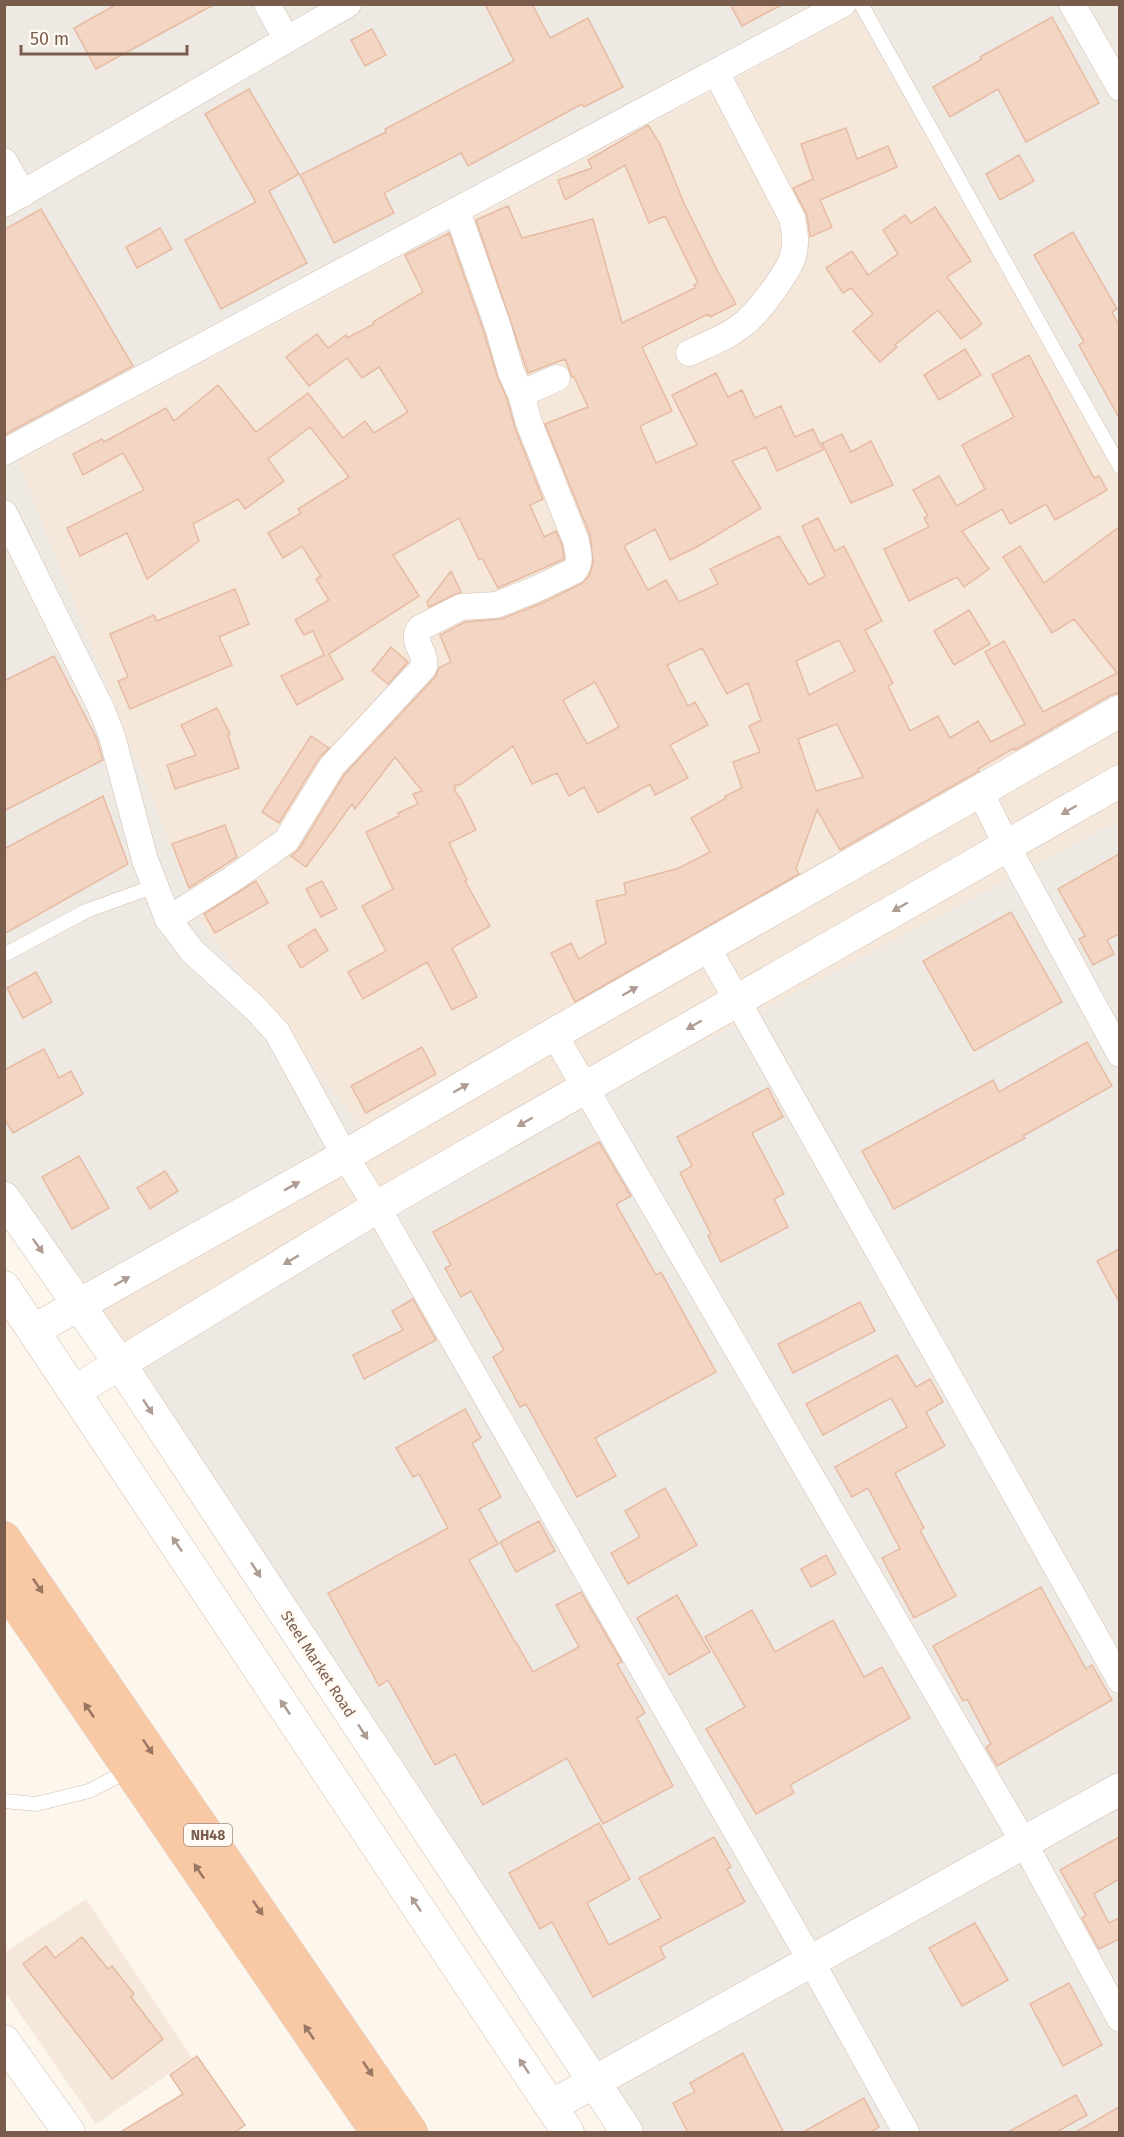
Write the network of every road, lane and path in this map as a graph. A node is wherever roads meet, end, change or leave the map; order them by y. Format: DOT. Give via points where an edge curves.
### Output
graph roads {
  1 [pos="267,4"];
  2 [pos="348,4"];
  3 [pos="843,4"];
  4 [pos="861,4"];
  5 [pos="1072,5"];
  6 [pos="287,40"];
  7 [pos="716,72"];
  8 [pos="1119,88"];
  9 [pos="4,161"];
  10 [pos="14,199"];
  11 [pos="457,211"];
  12 [pos="689,353"];
  13 [pos="557,378"];
  14 [pos="521,394"];
  15 [pos="4,452"];
  16 [pos="1119,467"];
  17 [pos="4,513"];
  18 [pos="1119,711"];
  19 [pos="1119,781"];
  20 [pos="980,791"];
  21 [pos="1007,846"];
  22 [pos="155,886"];
  23 [pos="168,919"];
  24 [pos="707,947"];
  25 [pos="4,955"];
  26 [pos="738,1000"];
  27 [pos="554,1034"];
  28 [pos="1119,1054"];
  29 [pos="586,1087"];
  30 [pos="345,1156"];
  31 [pos="4,1198"];
  32 [pos="377,1207"];
  33 [pos="4,1287"];
  34 [pos="79,1305"];
  35 [pos="34,1330"];
  36 [pos="120,1364"];
  37 [pos="75,1391"];
  38 [pos="4,1538"];
  39 [pos="4,1586"];
  40 [pos="1119,1680"];
  41 [pos="130,1770"];
  42 [pos="1119,1790"];
  43 [pos="4,1802"];
  44 [pos="1024,1843"];
  45 [pos="811,1961"];
  46 [pos="1119,2019"];
  47 [pos="4,2041"];
  48 [pos="594,2082"];
  49 [pos="551,2106"];
  50 [pos="69,2133"];
  51 [pos="378,2133"];
  52 [pos="411,2133"];
  53 [pos="568,2133"];
  54 [pos="627,2133"];
  55 [pos="906,2133"];
  1 -- 6 [label="street"];
  2 -- 6 [label="street"];
  3 -- 7 [label="street"];
  4 -- 16 [label="lane"];
  5 -- 8 [label="street"];
  6 -- 10 [label="street"];
  7 -- 11 [label="street"];
  7 -- 12 [label="street" via="792,218 796,242 792,261 745,323"];
  9 -- 10 [label="street"];
  11 -- 14 [label="street"];
  11 -- 15 [label="street"];
  13 -- 14 [label="street"];
  14 -- 23 [label="street" via="576,541 578,566 536,589 496,604 461,608 420,628 416,640 424,667 332,766 286,841"];
  17 -- 22 [label="street" via="101,708"];
  18 -- 20 [label="street"];
  19 -- 21 [label="street, one-way"];
  20 -- 21 [label="street"];
  20 -- 24 [label="street"];
  21 -- 26 [label="street, one-way"];
  21 -- 28 [label="street"];
  22 -- 23 [label="street"];
  22 -- 25 [label="lane" via="87,911"];
  23 -- 30 [label="street" via="192,951 277,1032"];
  24 -- 26 [label="street"];
  27 -- 24 [label="street, one-way"];
  26 -- 29 [label="street, one-way"];
  26 -- 40 [label="street"];
  27 -- 29 [label="street"];
  30 -- 27 [label="street, one-way"];
  29 -- 32 [label="street, one-way"];
  29 -- 44 [label="street"];
  30 -- 32 [label="street"];
  34 -- 30 [label="street, one-way"];
  31 -- 34 [label="street, Steel Market Road, one-way"];
  32 -- 36 [label="street, one-way"];
  32 -- 45 [label="street"];
  33 -- 35 [label="street"];
  34 -- 35 [label="street"];
  34 -- 36 [label="street, Steel Market Road"];
  35 -- 37 [label="street"];
  36 -- 37 [label="street"];
  36 -- 48 [label="street, Steel Market Road, one-way"];
  49 -- 37 [label="street, one-way"];
  38 -- 52 [label="highway, NH48, one-way"];
  41 -- 39 [label="highway, NH48, one-way"];
  41 -- 43 [label="lane" via="89,1791 36,1804"];
  51 -- 41 [label="highway, NH48, one-way"];
  42 -- 44 [label="street"];
  44 -- 45 [label="street"];
  44 -- 46 [label="street"];
  45 -- 48 [label="street"];
  45 -- 55 [label="street"];
  47 -- 50 [label="street"];
  48 -- 49 [label="street"];
  48 -- 54 [label="street, Steel Market Road"];
  49 -- 53 [label="street"];
}
